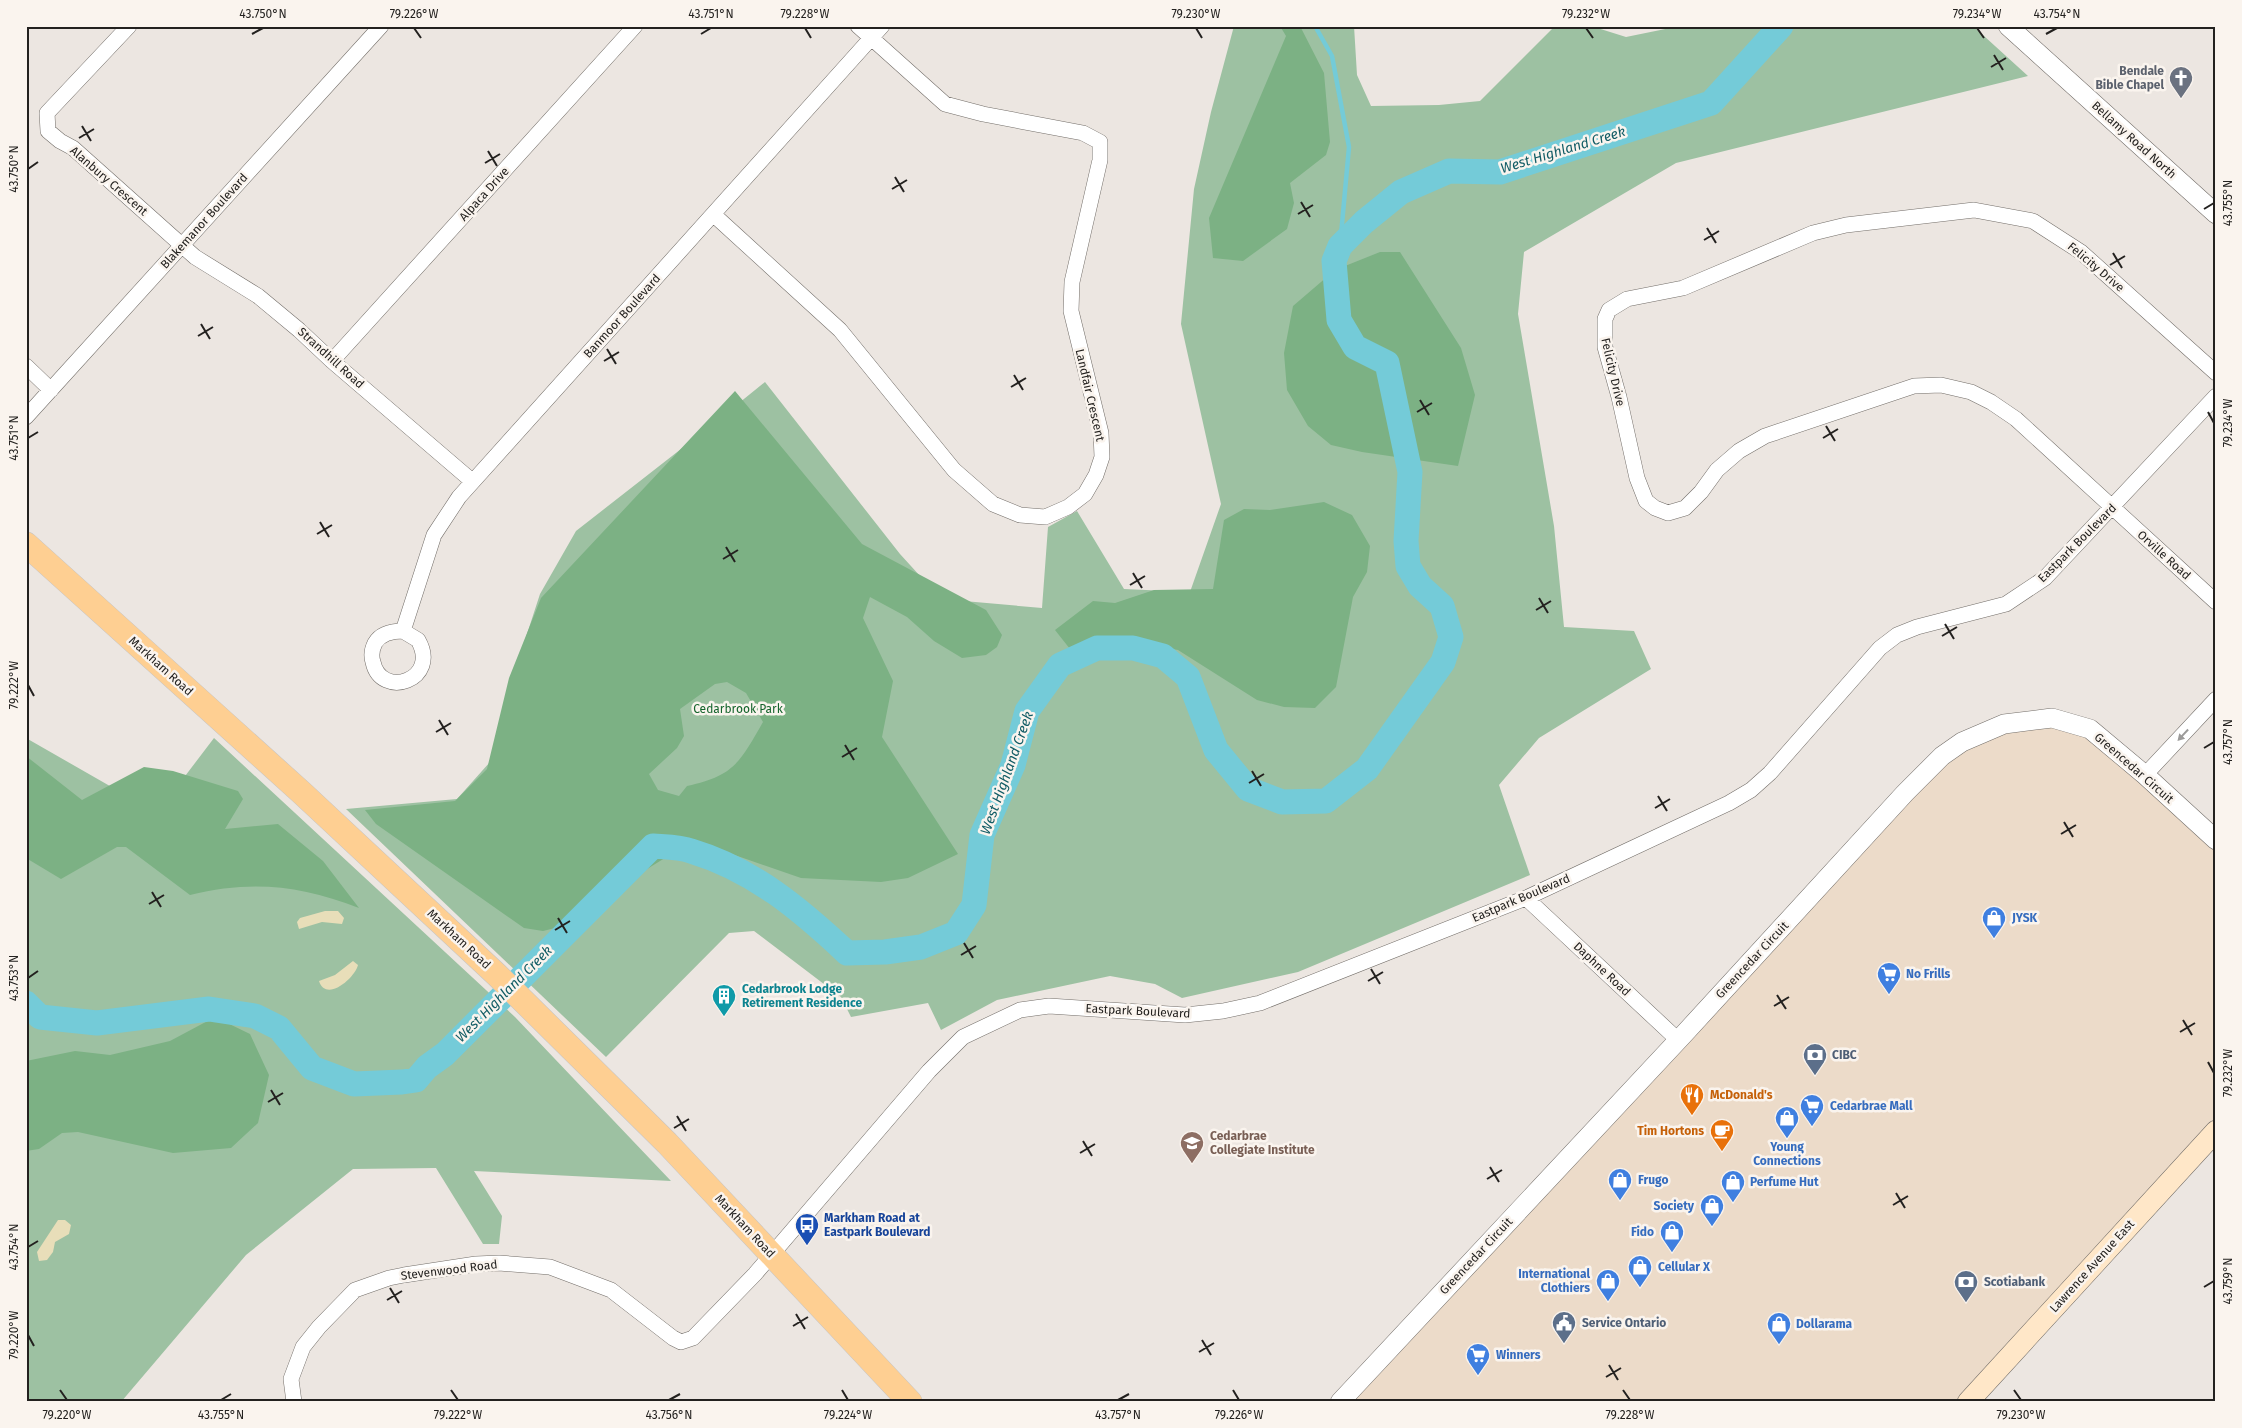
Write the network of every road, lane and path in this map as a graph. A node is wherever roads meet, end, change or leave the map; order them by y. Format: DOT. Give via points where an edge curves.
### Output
graph roads {
  1 [pos="128,26"];
  2 [pos="381,26"];
  3 [pos="635,26"];
  4 [pos="858,26"];
  5 [pos="882,26"];
  6 [pos="2012,27"];
  7 [pos="871,38"];
  8 [pos="2216,214"];
  9 [pos="714,215"];
  10 [pos="182,246"];
  11 [pos="332,361"];
  12 [pos="26,366"];
  13 [pos="2216,373"];
  14 [pos="51,390"];
  15 [pos="2216,396"];
  16 [pos="26,417"];
  17 [pos="472,481"];
  18 [pos="2112,508"];
  19 [pos="26,544"];
  20 [pos="2216,602"];
  21 [pos="403,631"];
  22 [pos="2216,699"];
  23 [pos="2145,775"];
  24 [pos="2216,840"];
  25 [pos="1526,898"];
  26 [pos="1678,1040"];
  27 [pos="2216,1131"];
  28 [pos="771,1254"];
  29 [pos="294,1402"];
  30 [pos="910,1402"];
  31 [pos="1340,1402"];
  32 [pos="1968,1402"];
  1 -- 10 [label="street, Alanbury Crescent" via="47,113 48,131 73,148"];
  2 -- 10 [label="street, Blakemanor Boulevard"];
  3 -- 11 [label="street, Alpaca Drive"];
  4 -- 7 [label="street"];
  5 -- 7 [label="street, Banmoor Boulevard"];
  6 -- 8 [label="street, Bellamy Road North"];
  7 -- 9 [label="street, Banmoor Boulevard"];
  7 -- 9 [label="street, Landfair Crescent" via="945,104 1083,133 1100,142 1100,160 1072,282 1071,311 1101,433 1102,458 1085,494 1068,508 1046,517 1020,515 993,504 954,470 840,330"];
  9 -- 17 [label="street, Banmoor Boulevard"];
  10 -- 11 [label="street, Strandhill Road" via="258,296"];
  10 -- 14 [label="street, Blakemanor Boulevard"];
  11 -- 17 [label="street, Strandhill Road"];
  12 -- 14 [label="street"];
  13 -- 18 [label="street, Felicity Drive" via="2058,235 2033,221 1974,210 1829,228 1683,288 1627,299 1609,310 1604,319 1605,347 1636,478 1646,501 1668,513 1685,508 1717,470 1739,451 1765,436 1914,386 1941,385 1971,392 2016,419"];
  14 -- 16 [label="street, Blakemanor Boulevard"];
  15 -- 18 [label="street, Eastpark Boulevard"];
  17 -- 21 [label="street, Banmoor Boulevard" via="434,535"];
  18 -- 20 [label="street, Orville Road"];
  18 -- 25 [label="street, Eastpark Boulevard" via="2044,578 2006,604 1916,627 1880,648 1770,773 1751,790"];
  19 -- 28 [label="main road, Markham Road" via="497,975 667,1143"];
  22 -- 23 [label="street, one-way"];
  23 -- 24 [label="street, Greencedar Circuit"];
  23 -- 26 [label="street, Greencedar Circuit" via="2090,729 2052,718 2004,724 1962,742 1942,756 1905,793"];
  25 -- 26 [label="street, Daphne Road"];
  25 -- 28 [label="street, Eastpark Boulevard" via="1260,1003 1185,1015 1049,1006 1020,1010 963,1037 946,1052"];
  26 -- 31 [label="street, Greencedar Circuit"];
  27 -- 32 [label="main road, Lawrence Avenue East"];
  28 -- 29 [label="street, Stevenwood Road" via="693,1338 681,1342 670,1337 611,1290 550,1267 476,1264 388,1278 356,1290 302,1347 291,1379"];
  28 -- 30 [label="main road, Markham Road"];
}
